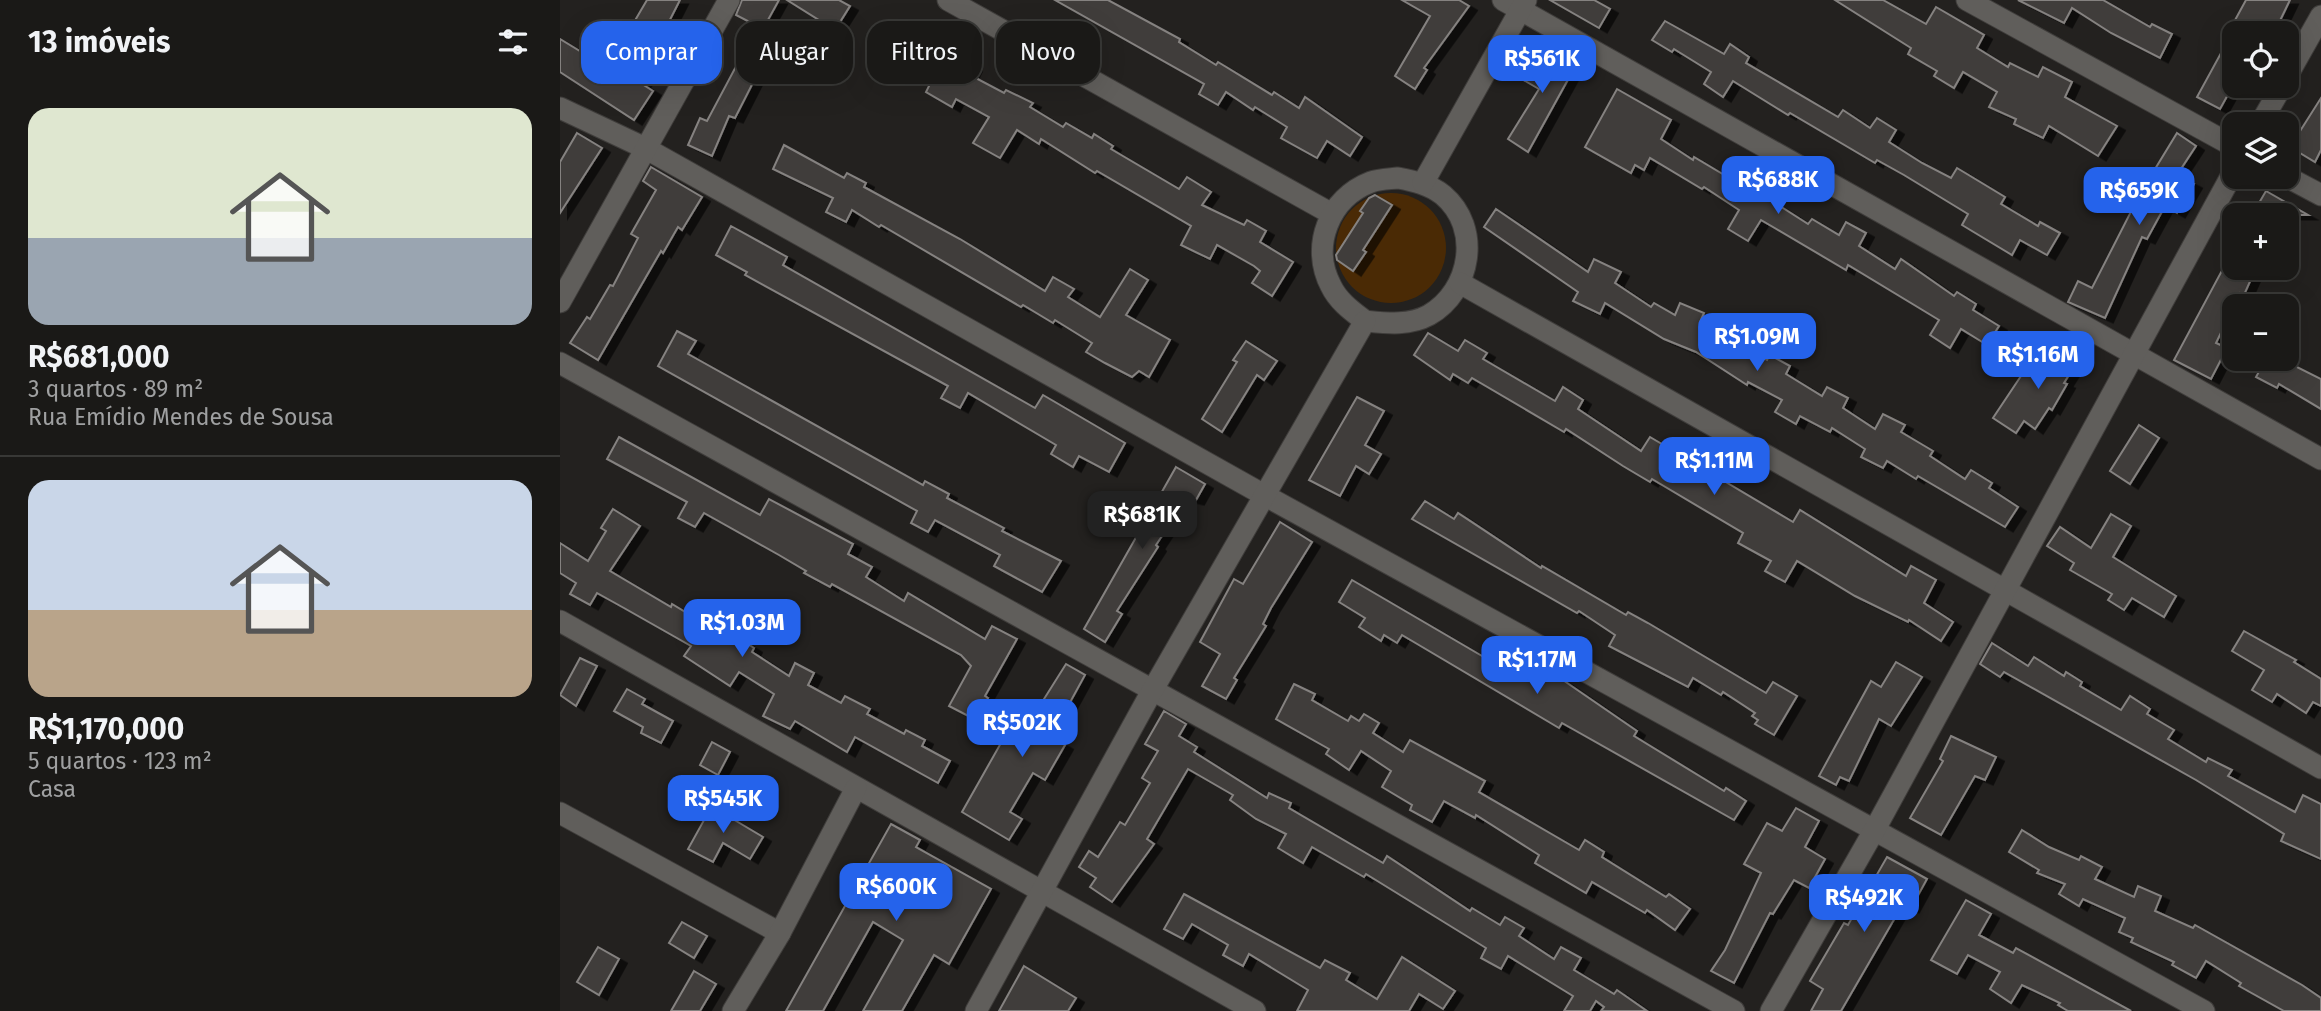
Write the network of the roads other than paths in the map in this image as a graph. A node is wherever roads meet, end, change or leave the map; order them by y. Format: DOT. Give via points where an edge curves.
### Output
graph roads {
  1 [pos="729,0"];
  2 [pos="948,0"];
  3 [pos="1968,0"];
  4 [pos="1516,3"];
  5 [pos="2321,16"];
  6 [pos="2299,55"];
  7 [pos="560,108"];
  8 [pos="2222,140"];
  9 [pos="645,148"];
  10 [pos="1423,183"];
  11 [pos="2299,183"];
  12 [pos="2224,189"];
  13 [pos="2321,195"];
  14 [pos="1332,214"];
  15 [pos="1460,283"];
  16 [pos="560,302"];
  17 [pos="1365,321"];
  18 [pos="2133,353"];
  19 [pos="560,363"];
  20 [pos="2321,459"];
  21 [pos="1264,495"];
  22 [pos="2006,591"];
  23 [pos="560,621"];
  24 [pos="1152,691"];
  25 [pos="2321,768"];
  26 [pos="856,789"];
  27 [pos="560,813"];
  28 [pos="1875,829"];
  29 [pos="1043,893"];
  30 [pos="780,933"];
  31 [pos="733,1011"];
  32 [pos="976,1011"];
  33 [pos="1255,1011"];
  34 [pos="1734,1011"];
  35 [pos="1771,1011"];
  36 [pos="2204,1011"];
  1 -- 9 [label="street"];
  2 -- 14 [label="street"];
  3 -- 8 [label="street"];
  4 -- 10 [label="street"];
  4 -- 18 [label="street"];
  5 -- 6 [label="street"];
  7 -- 9 [label="street"];
  9 -- 16 [label="street"];
  9 -- 21 [label="street"];
  10 -- 14 [label="street" via="1398,178 1372,181 1349,194"];
  10 -- 15 [label="street" via="1459,214 1467,236 1467,260"];
  11 -- 13 [label="street"];
  12 -- 18 [label="street"];
  14 -- 17 [label="street" via="1323,241 1324,270 1331,288"];
  15 -- 17 [label="street" via="1447,302 1427,316 1405,323"];
  15 -- 22 [label="street"];
  17 -- 21 [label="street"];
  18 -- 20 [label="street"];
  18 -- 22 [label="street"];
  19 -- 24 [label="street"];
  21 -- 24 [label="street"];
  21 -- 28 [label="street"];
  22 -- 25 [label="street"];
  22 -- 28 [label="street"];
  23 -- 26 [label="street"];
  24 -- 29 [label="street"];
  24 -- 34 [label="street"];
  26 -- 29 [label="street"];
  26 -- 30 [label="street"];
  27 -- 30 [label="street"];
  28 -- 35 [label="street"];
  28 -- 36 [label="street"];
  29 -- 32 [label="street"];
  29 -- 33 [label="street"];
  30 -- 31 [label="street"];
}
